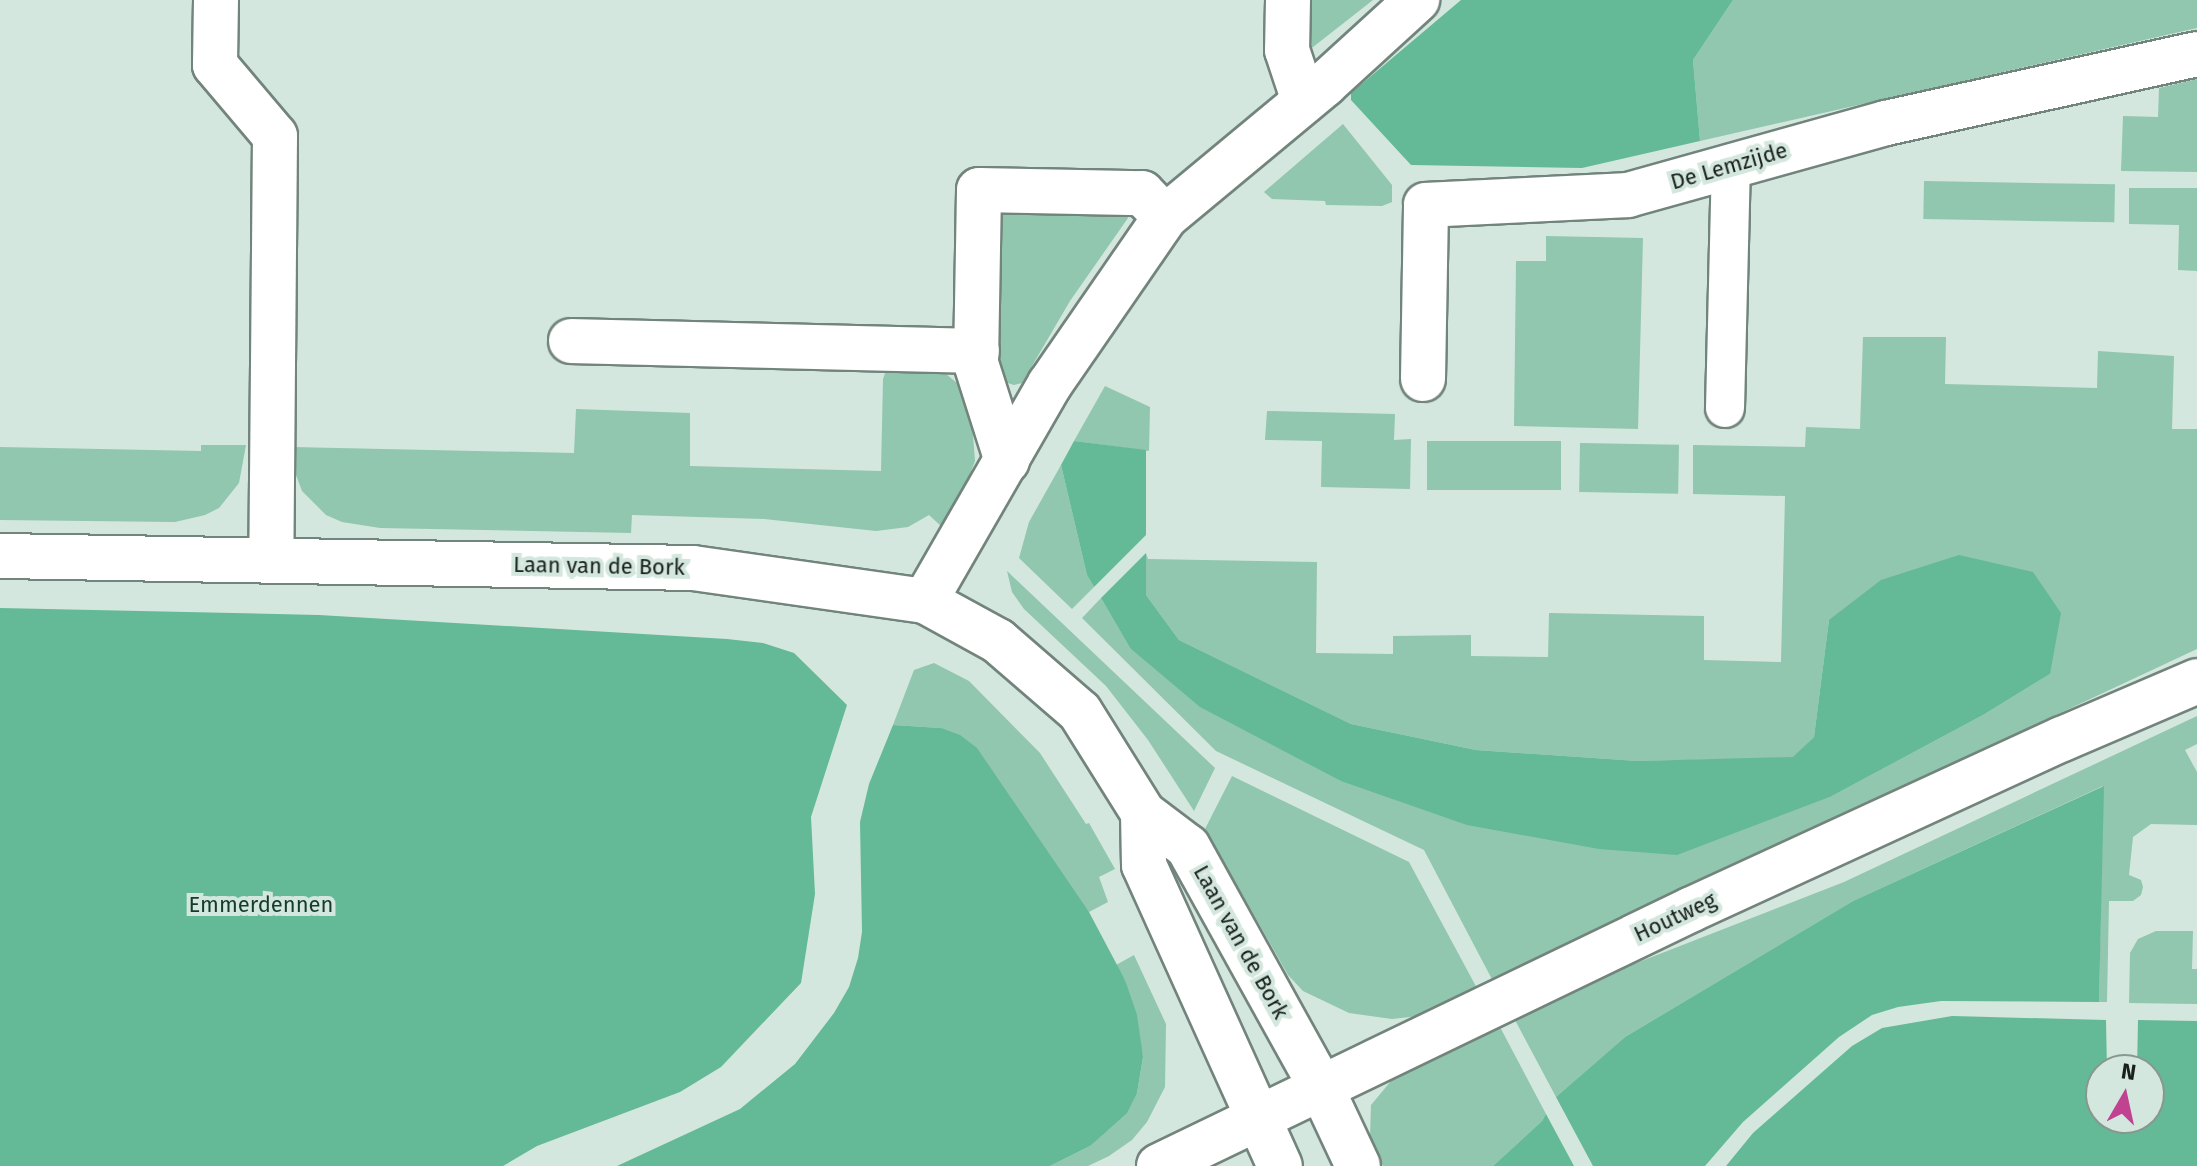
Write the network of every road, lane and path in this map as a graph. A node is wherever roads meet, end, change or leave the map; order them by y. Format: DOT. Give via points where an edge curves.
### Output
graph roads {
  1 [pos="216,0"];
  2 [pos="1288,0"];
  3 [pos="1417,0"];
  4 [pos="2197,54"];
  5 [pos="1304,101"];
  6 [pos="1731,164"];
  7 [pos="1165,217"];
  8 [pos="571,341"];
  9 [pos="977,351"];
  10 [pos="1423,379"];
  11 [pos="1725,408"];
  12 [pos="1007,461"];
  13 [pos="0,556"];
  14 [pos="271,558"];
  15 [pos="925,601"];
  16 [pos="2197,681"];
  17 [pos="1143,813"];
  18 [pos="1321,1087"];
  19 [pos="1257,1118"];
  20 [pos="1159,1166"];
  21 [pos="1280,1166"];
  22 [pos="1358,1166"];
  1 -- 14 [label="street" via="215,65 275,136"];
  2 -- 5 [label="street" via="1287,50"];
  3 -- 5 [label="street"];
  4 -- 6 [label="street, De Lemzijde" via="1886,123"];
  5 -- 7 [label="street"];
  6 -- 10 [label="street, De Lemzijde" via="1628,195 1426,205"];
  6 -- 11 [label="lane"];
  7 -- 9 [label="street" via="1142,193 979,190"];
  7 -- 12 [label="street" via="1050,384"];
  8 -- 9 [label="street"];
  9 -- 12 [label="street" via="976,363"];
  12 -- 15 [label="street"];
  13 -- 14 [label="street, Laan van de Bork"];
  14 -- 15 [label="street, Laan van de Bork" via="693,568"];
  15 -- 17 [label="street, Laan van de Bork" via="998,641 1080,712"];
  16 -- 18 [label="street, Houtweg" via="1706,902"];
  17 -- 18 [label="street, Laan van de Bork" via="1188,847"];
  17 -- 19 [label="street" via="1144,865"];
  18 -- 19 [label="street, Houtweg"];
  18 -- 22 [label="street, Laan van de Bork"];
  19 -- 20 [label="street, Houtweg"];
  19 -- 21 [label="street"];
}
